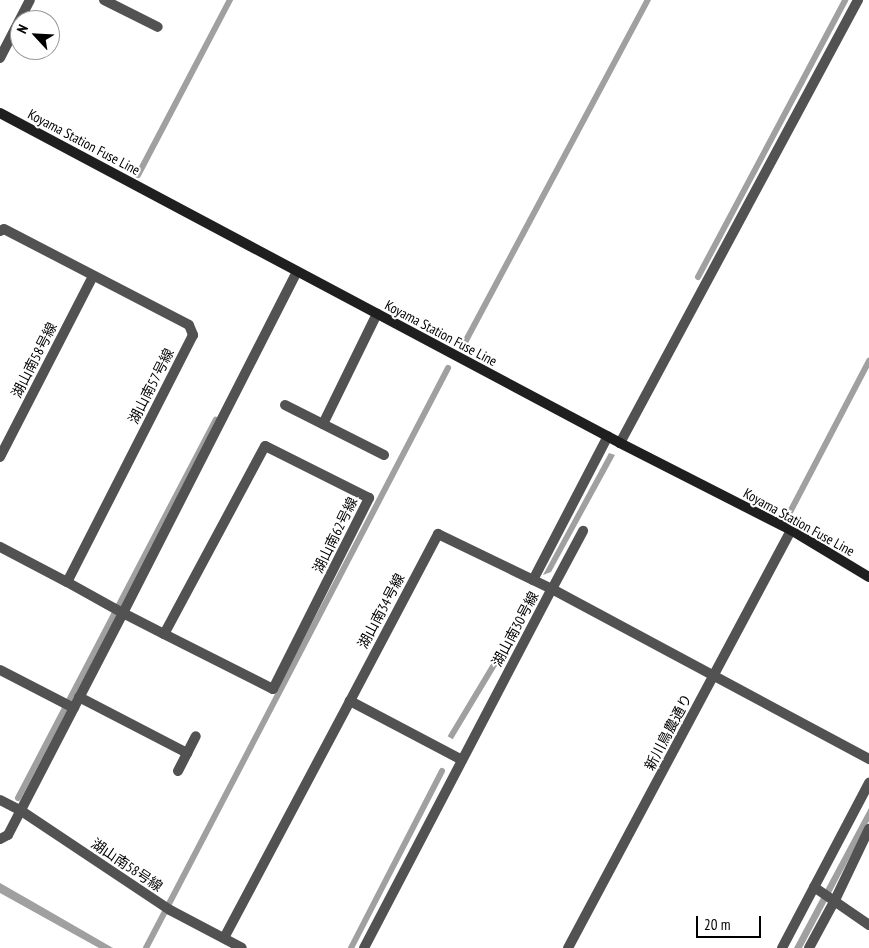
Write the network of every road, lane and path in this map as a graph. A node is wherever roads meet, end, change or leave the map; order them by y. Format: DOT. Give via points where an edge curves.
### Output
graph roads {
  1 [pos="30,0"];
  2 [pos="104,0"];
  3 [pos="858,0"];
  4 [pos="158,27"];
  5 [pos="0,58"];
  6 [pos="0,113"];
  7 [pos="0,231"];
  8 [pos="297,272"];
  9 [pos="93,276"];
  10 [pos="377,314"];
  11 [pos="285,405"];
  12 [pos="323,424"];
  13 [pos="608,436"];
  14 [pos="620,443"];
  15 [pos="384,455"];
  16 [pos="0,457"];
  17 [pos="792,530"];
  18 [pos="583,531"];
  19 [pos="0,547"];
  20 [pos="869,577"];
  21 [pos="533,580"];
  22 [pos="67,582"];
  23 [pos="552,589"];
  24 [pos="123,614"];
  25 [pos="164,634"];
  26 [pos="0,670"];
  27 [pos="713,676"];
  28 [pos="79,698"];
  29 [pos="350,701"];
  30 [pos="74,708"];
  31 [pos="196,736"];
  32 [pos="187,753"];
  33 [pos="869,759"];
  34 [pos="462,760"];
  35 [pos="178,771"];
  36 [pos="869,783"];
  37 [pos="0,800"];
  38 [pos="20,810"];
  39 [pos="869,829"];
  40 [pos="0,839"];
  41 [pos="814,887"];
  42 [pos="835,900"];
  43 [pos="869,925"];
  44 [pos="224,938"];
  45 [pos="242,948"];
  46 [pos="364,948"];
  47 [pos="568,948"];
  48 [pos="782,948"];
  49 [pos="809,948"];
  1 -- 5 [label="street"];
  2 -- 4 [label="street"];
  3 -- 14 [label="street"];
  6 -- 8 [label="main road, Koyama Station Fuse Line"];
  7 -- 9 [label="street, 湖山南57号線" via="4,230"];
  8 -- 10 [label="main road, Koyama Station Fuse Line"];
  8 -- 24 [label="street"];
  9 -- 16 [label="street, 湖山南58号線"];
  9 -- 22 [label="street, 湖山南57号線" via="189,325 193,336"];
  10 -- 12 [label="street"];
  10 -- 13 [label="main road, Koyama Station Fuse Line"];
  11 -- 12 [label="street"];
  12 -- 15 [label="street"];
  13 -- 14 [label="main road, Koyama Station Fuse Line"];
  13 -- 21 [label="street"];
  14 -- 17 [label="main road, Koyama Station Fuse Line"];
  17 -- 20 [label="main road, Koyama Station Fuse Line"];
  17 -- 27 [label="street, 新川鳥農通り"];
  18 -- 23 [label="street"];
  19 -- 22 [label="street"];
  21 -- 23 [label="street, 湖山南34号線"];
  21 -- 29 [label="street, 湖山南34号線" via="438,534"];
  22 -- 24 [label="street, 湖山南62号線"];
  23 -- 27 [label="street, 湖山南30号線"];
  23 -- 34 [label="street, 湖山南30号線"];
  24 -- 25 [label="street, 湖山南62号線"];
  24 -- 28 [label="street"];
  25 -- 25 [label="street, 湖山南62号線" via="273,689 369,498 265,446"];
  26 -- 30 [label="street"];
  27 -- 33 [label="street, 湖山南30号線"];
  27 -- 47 [label="street, 新川鳥農通り"];
  28 -- 30 [label="street"];
  28 -- 32 [label="street"];
  29 -- 34 [label="street"];
  29 -- 44 [label="street"];
  30 -- 38 [label="street"];
  31 -- 32 [label="street"];
  32 -- 35 [label="street"];
  34 -- 46 [label="street, 湖山南30号線"];
  36 -- 41 [label="street"];
  37 -- 38 [label="street, 湖山南58号線"];
  38 -- 40 [label="street" via="8,835"];
  38 -- 44 [label="street, 湖山南58号線" via="170,910"];
  39 -- 42 [label="street"];
  41 -- 42 [label="street"];
  41 -- 48 [label="street"];
  42 -- 43 [label="street"];
  42 -- 49 [label="street"];
  44 -- 45 [label="street, 湖山南58号線"];
}
